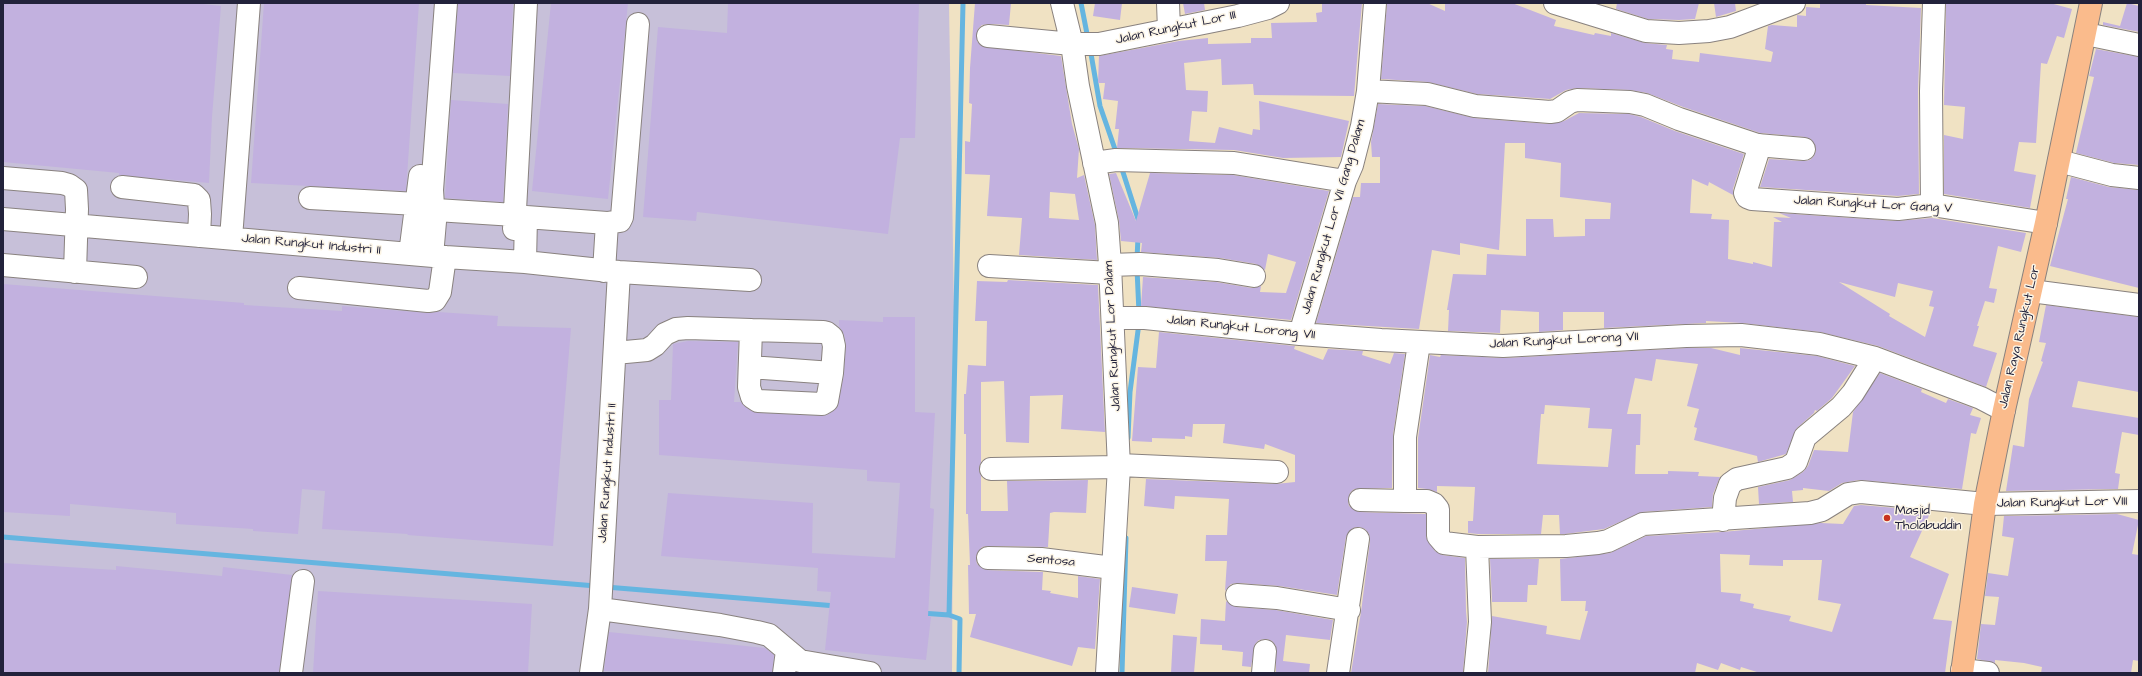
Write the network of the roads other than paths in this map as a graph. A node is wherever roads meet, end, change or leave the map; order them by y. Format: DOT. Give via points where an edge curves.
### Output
graph roads {
  1 [pos="249,3"];
  2 [pos="431,3"];
  3 [pos="446,3"];
  4 [pos="526,3"];
  5 [pos="535,3"];
  6 [pos="1062,3"];
  7 [pos="1168,3"];
  8 [pos="1278,3"];
  9 [pos="1375,3"];
  10 [pos="1555,3"];
  11 [pos="1794,3"];
  12 [pos="1934,3"];
  13 [pos="2092,3"];
  14 [pos="638,24"];
  15 [pos="1169,30"];
  16 [pos="2086,34"];
  17 [pos="988,36"];
  18 [pos="1084,44"];
  19 [pos="2139,45"];
  20 [pos="1368,91"];
  21 [pos="1760,145"];
  22 [pos="1804,149"];
  23 [pos="2059,161"];
  24 [pos="1094,163"];
  25 [pos="3,178"];
  26 [pos="2139,178"];
  27 [pos="1345,182"];
  28 [pos="122,187"];
  29 [pos="310,198"];
  30 [pos="1932,205"];
  31 [pos="426,207"];
  32 [pos="520,216"];
  33 [pos="3,219"];
  34 [pos="607,222"];
  35 [pos="2046,223"];
  36 [pos="77,225"];
  37 [pos="199,236"];
  38 [pos="231,238"];
  39 [pos="410,254"];
  40 [pos="438,256"];
  41 [pos="518,262"];
  42 [pos="3,265"];
  43 [pos="989,266"];
  44 [pos="1122,266"];
  45 [pos="611,271"];
  46 [pos="75,272"];
  47 [pos="1254,276"];
  48 [pos="136,277"];
  49 [pos="750,280"];
  50 [pos="299,288"];
  51 [pos="2031,291"];
  52 [pos="2139,305"];
  53 [pos="1131,318"];
  54 [pos="751,330"];
  55 [pos="1300,334"];
  56 [pos="1419,343"];
  57 [pos="615,353"];
  58 [pos="1875,358"];
  59 [pos="750,367"];
  60 [pos="832,373"];
  61 [pos="2004,410"];
  62 [pos="1124,466"];
  63 [pos="991,469"];
  64 [pos="1277,472"];
  65 [pos="1360,500"];
  66 [pos="1404,501"];
  67 [pos="2139,502"];
  68 [pos="1985,504"];
  69 [pos="1723,520"];
  70 [pos="1358,539"];
  71 [pos="1477,547"];
  72 [pos="988,558"];
  73 [pos="1113,568"];
  74 [pos="302,581"];
  75 [pos="1237,595"];
  76 [pos="600,602"];
  77 [pos="1348,610"];
  78 [pos="787,651"];
  79 [pos="1266,651"];
  80 [pos="1962,672"];
  81 [pos="291,673"];
  82 [pos="591,673"];
  83 [pos="784,673"];
  84 [pos="870,673"];
  85 [pos="1107,673"];
  86 [pos="1263,673"];
  87 [pos="1338,673"];
  88 [pos="1475,673"];
  89 [pos="1988,673"];
  1 -- 38 [label="street"];
  2 -- 31 [label="street"];
  3 -- 31 [label="street" via="432,190 433,206"];
  4 -- 32 [label="street"];
  5 -- 32 [label="street"];
  6 -- 18 [label="street, Jalan Rungkut Lor Dalam"];
  7 -- 15 [label="street"];
  8 -- 15 [label="street, Jalan Rungkut Lor III" via="1238,16"];
  9 -- 20 [label="street, Jalan Rungkut Lor VII Gang Dalam"];
  10 -- 11 [label="street" via="1646,31 1679,33 1730,27"];
  12 -- 30 [label="street" via="1931,91"];
  13 -- 16 [label="main road, Jalan Raya Rungkut Lor"];
  14 -- 34 [label="street" via="622,217 620,221"];
  15 -- 18 [label="street, Jalan Rungkut Lor III"];
  16 -- 19 [label="street"];
  16 -- 23 [label="main road, Jalan Raya Rungkut Lor"];
  17 -- 18 [label="street, Jalan Rungkut Lor III"];
  18 -- 24 [label="street, Jalan Rungkut Lor Dalam" via="1078,86"];
  20 -- 21 [label="street" via="1420,94 1469,105 1550,112 1557,111 1576,100 1630,102 1645,105 1738,140"];
  20 -- 27 [label="street, Jalan Rungkut Lor VII Gang Dalam" via="1352,165"];
  21 -- 22 [label="street"];
  21 -- 30 [label="street, Jalan Rungkut Lor Gang V" via="1745,193 1747,197 1898,208"];
  23 -- 26 [label="street" via="2112,175"];
  23 -- 35 [label="main road, Jalan Raya Rungkut Lor"];
  24 -- 27 [label="street" via="1119,160 1234,163"];
  24 -- 44 [label="street, Jalan Rungkut Lor Dalam" via="1107,223"];
  25 -- 36 [label="street" via="69,185 76,193"];
  27 -- 55 [label="street, Jalan Rungkut Lor VII Gang Dalam"];
  28 -- 37 [label="street" via="194,195 199,200"];
  29 -- 31 [label="street"];
  30 -- 35 [label="street, Jalan Rungkut Lor Gang V"];
  31 -- 32 [label="street"];
  31 -- 39 [label="street"];
  31 -- 40 [label="street"];
  32 -- 34 [label="street"];
  32 -- 41 [label="street"];
  33 -- 36 [label="street, Jalan Rungkut Industri II"];
  34 -- 45 [label="street"];
  35 -- 51 [label="main road, Jalan Raya Rungkut Lor"];
  36 -- 37 [label="street, Jalan Rungkut Industri II"];
  36 -- 46 [label="street"];
  37 -- 38 [label="street, Jalan Rungkut Industri II"];
  38 -- 39 [label="street, Jalan Rungkut Industri II"];
  39 -- 40 [label="street, Jalan Rungkut Industri II"];
  40 -- 41 [label="street, Jalan Rungkut Industri II"];
  40 -- 50 [label="street" via="440,292 435,300"];
  41 -- 45 [label="street, Jalan Rungkut Industri II"];
  42 -- 46 [label="street"];
  43 -- 44 [label="street"];
  44 -- 47 [label="street" via="1218,270"];
  44 -- 53 [label="street, Jalan Rungkut Lor Dalam"];
  45 -- 49 [label="street, Jalan Rungkut Industri II"];
  45 -- 57 [label="street, Jalan Rungkut Industri II"];
  46 -- 48 [label="street"];
  51 -- 52 [label="street"];
  51 -- 61 [label="main road, Jalan Raya Rungkut Lor"];
  53 -- 55 [label="street, Jalan Rungkut Lorong VII"];
  53 -- 62 [label="street, Jalan Rungkut Lor Dalam"];
  54 -- 57 [label="street" via="676,329 665,334 646,350"];
  54 -- 59 [label="street"];
  54 -- 60 [label="street" via="827,333 832,337 834,346"];
  55 -- 56 [label="street, Jalan Rungkut Lorong VII"];
  56 -- 58 [label="street, Jalan Rungkut Lorong VII" via="1504,346 1741,335 1819,344"];
  56 -- 66 [label="street" via="1405,437"];
  57 -- 76 [label="street, Jalan Rungkut Industri II"];
  58 -- 61 [label="street, Jalan Rungkut Lorong VII" via="1981,398"];
  58 -- 69 [label="street" via="1853,393 1805,437 1796,462 1787,468 1737,479 1730,484 1725,498"];
  59 -- 60 [label="street"];
  59 -- 60 [label="street" via="750,394 758,401 825,403 828,399"];
  61 -- 68 [label="main road, Jalan Raya Rungkut Lor"];
  62 -- 63 [label="street"];
  62 -- 64 [label="street"];
  62 -- 73 [label="street, Jalan Rungkut Lor Dalam"];
  65 -- 66 [label="street, Jalan Rungkut Lor VIII"];
  66 -- 71 [label="street, Jalan Rungkut Lor VIII" via="1427,501 1434,504 1438,509 1438,536 1444,543"];
  67 -- 68 [label="street, Jalan Rungkut Lor VIII"];
  68 -- 69 [label="street, Jalan Rungkut Lor VIII" via="1861,492 1848,494 1822,510 1810,513"];
  68 -- 80 [label="main road, Jalan Raya Rungkut Lor"];
  69 -- 71 [label="street, Jalan Rungkut Lor VIII" via="1643,524 1608,541 1598,543"];
  70 -- 77 [label="street"];
  71 -- 88 [label="street" via="1480,622"];
  72 -- 73 [label="street, Sentosa" via="1041,559"];
  73 -- 85 [label="street, Jalan Rungkut Lor Dalam"];
  74 -- 81 [label="street"];
  75 -- 77 [label="street" via="1277,598"];
  76 -- 78 [label="street" via="769,635"];
  76 -- 82 [label="street, Jalan Rungkut Industri II"];
  77 -- 87 [label="street"];
  78 -- 83 [label="street"];
  78 -- 84 [label="street" via="800,661 810,664"];
  79 -- 86 [label="street"];
  80 -- 89 [label="street"];
}
